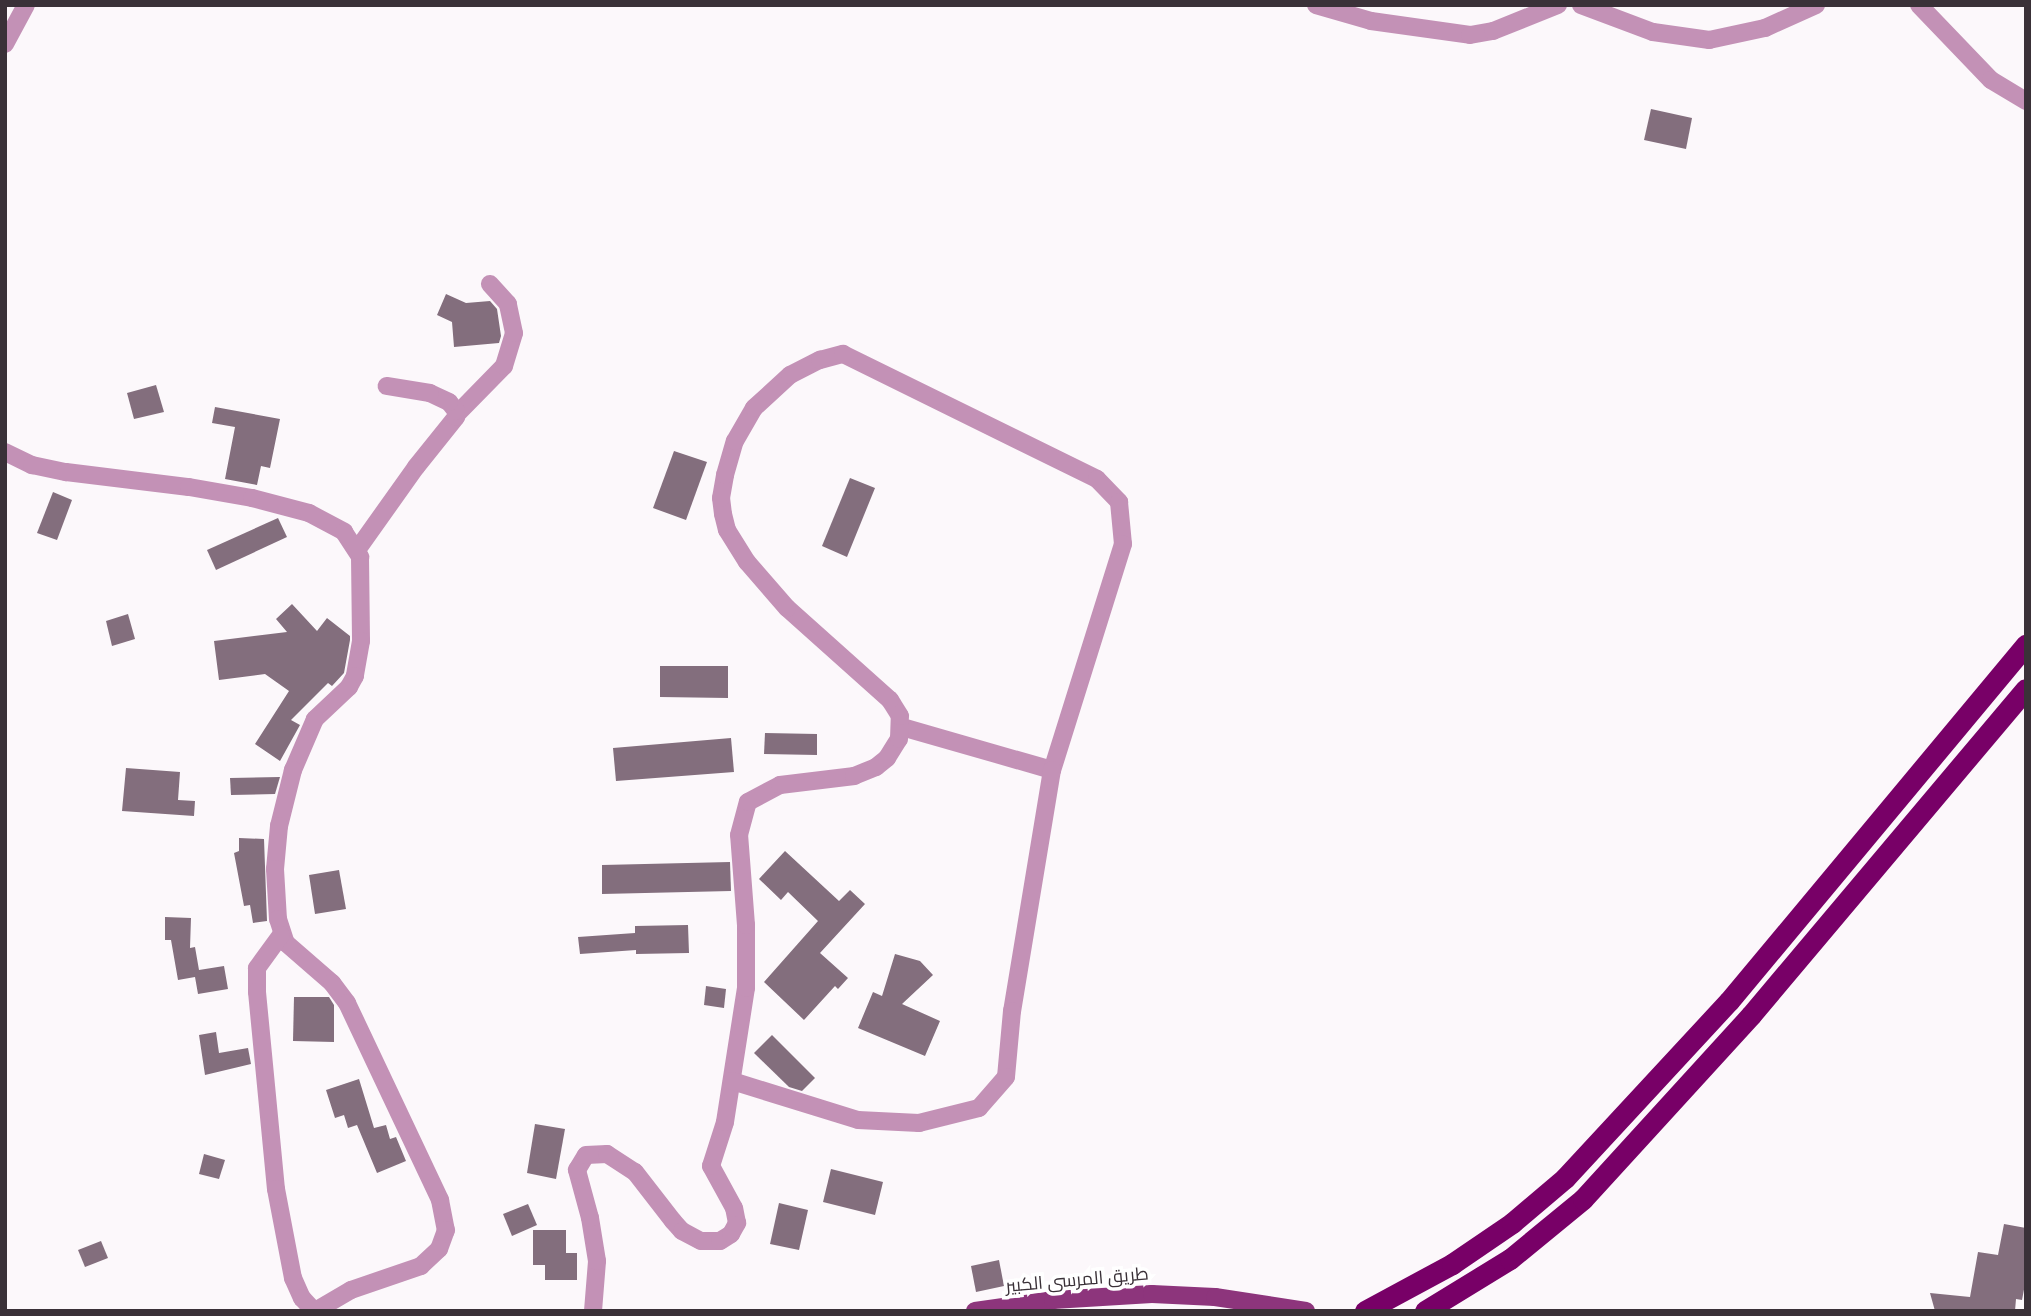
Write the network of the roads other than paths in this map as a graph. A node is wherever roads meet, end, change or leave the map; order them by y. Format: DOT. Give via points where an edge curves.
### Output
graph roads {
  1 [pos="26,5"];
  2 [pos="1316,5"];
  3 [pos="1558,5"];
  4 [pos="1581,5"];
  5 [pos="1776,5"];
  6 [pos="1816,5"];
  7 [pos="1919,5"];
  8 [pos="1765,28"];
  9 [pos="5,44"];
  10 [pos="2026,101"];
  11 [pos="490,284"];
  12 [pos="387,386"];
  13 [pos="457,414"];
  14 [pos="5,452"];
  15 [pos="357,550"];
  16 [pos="2026,644"];
  17 [pos="2026,689"];
  18 [pos="902,727"];
  19 [pos="1052,770"];
  20 [pos="281,935"];
  21 [pos="733,1082"];
  22 [pos="314,1311"];
  23 [pos="593,1311"];
  24 [pos="975,1311"];
  25 [pos="1306,1311"];
  26 [pos="1365,1311"];
  27 [pos="1425,1311"];
  1 -- 9 [label="street"];
  2 -- 3 [label="street" via="1383,23 1470,35 1493,31"];
  4 -- 8 [label="street" via="1653,32 1681,37 1709,40"];
  5 -- 8 [label="street"];
  6 -- 8 [label="street"];
  7 -- 10 [label="street" via="1992,80"];
  11 -- 13 [label="street" via="508,304 514,332 504,366"];
  12 -- 13 [label="street" via="430,393 449,402"];
  13 -- 15 [label="street"];
  14 -- 15 [label="street" via="32,465 66,472 189,487 309,513 344,531"];
  15 -- 20 [label="street" via="362,574 361,640 355,676 349,687 319,712 304,739 279,826 275,869"];
  16 -- 26 [label="highway" via="1721,1010 1565,1178 1512,1223 1422,1282"];
  17 -- 27 [label="highway" via="1751,1015 1617,1163 1546,1231 1471,1285"];
  18 -- 19 [label="street"];
  18 -- 19 [label="street" via="890,700 787,608 747,562 723,514 725,475 735,441 754,408 790,375 820,359 843,354 1097,479 1119,502 1122,544"];
  18 -- 21 [label="street" via="887,758 876,767 854,776 780,785 748,802 739,835 746,988"];
  19 -- 21 [label="street" via="1012,1011 1006,1077 979,1108 919,1123 858,1120"];
  20 -- 22 [label="street" via="257,968 257,992 276,1189 293,1278"];
  20 -- 22 [label="street" via="347,1003 445,1215 446,1230 439,1249 422,1266 351,1290"];
  21 -- 23 [label="street" via="711,1166 737,1216 735,1230 727,1238 708,1243 682,1231 623,1163 594,1152 579,1161 577,1170 597,1261"];
  24 -- 25 [label="main road, طريق المرسى الكبير" via="1152,1294 1215,1297"];
}
